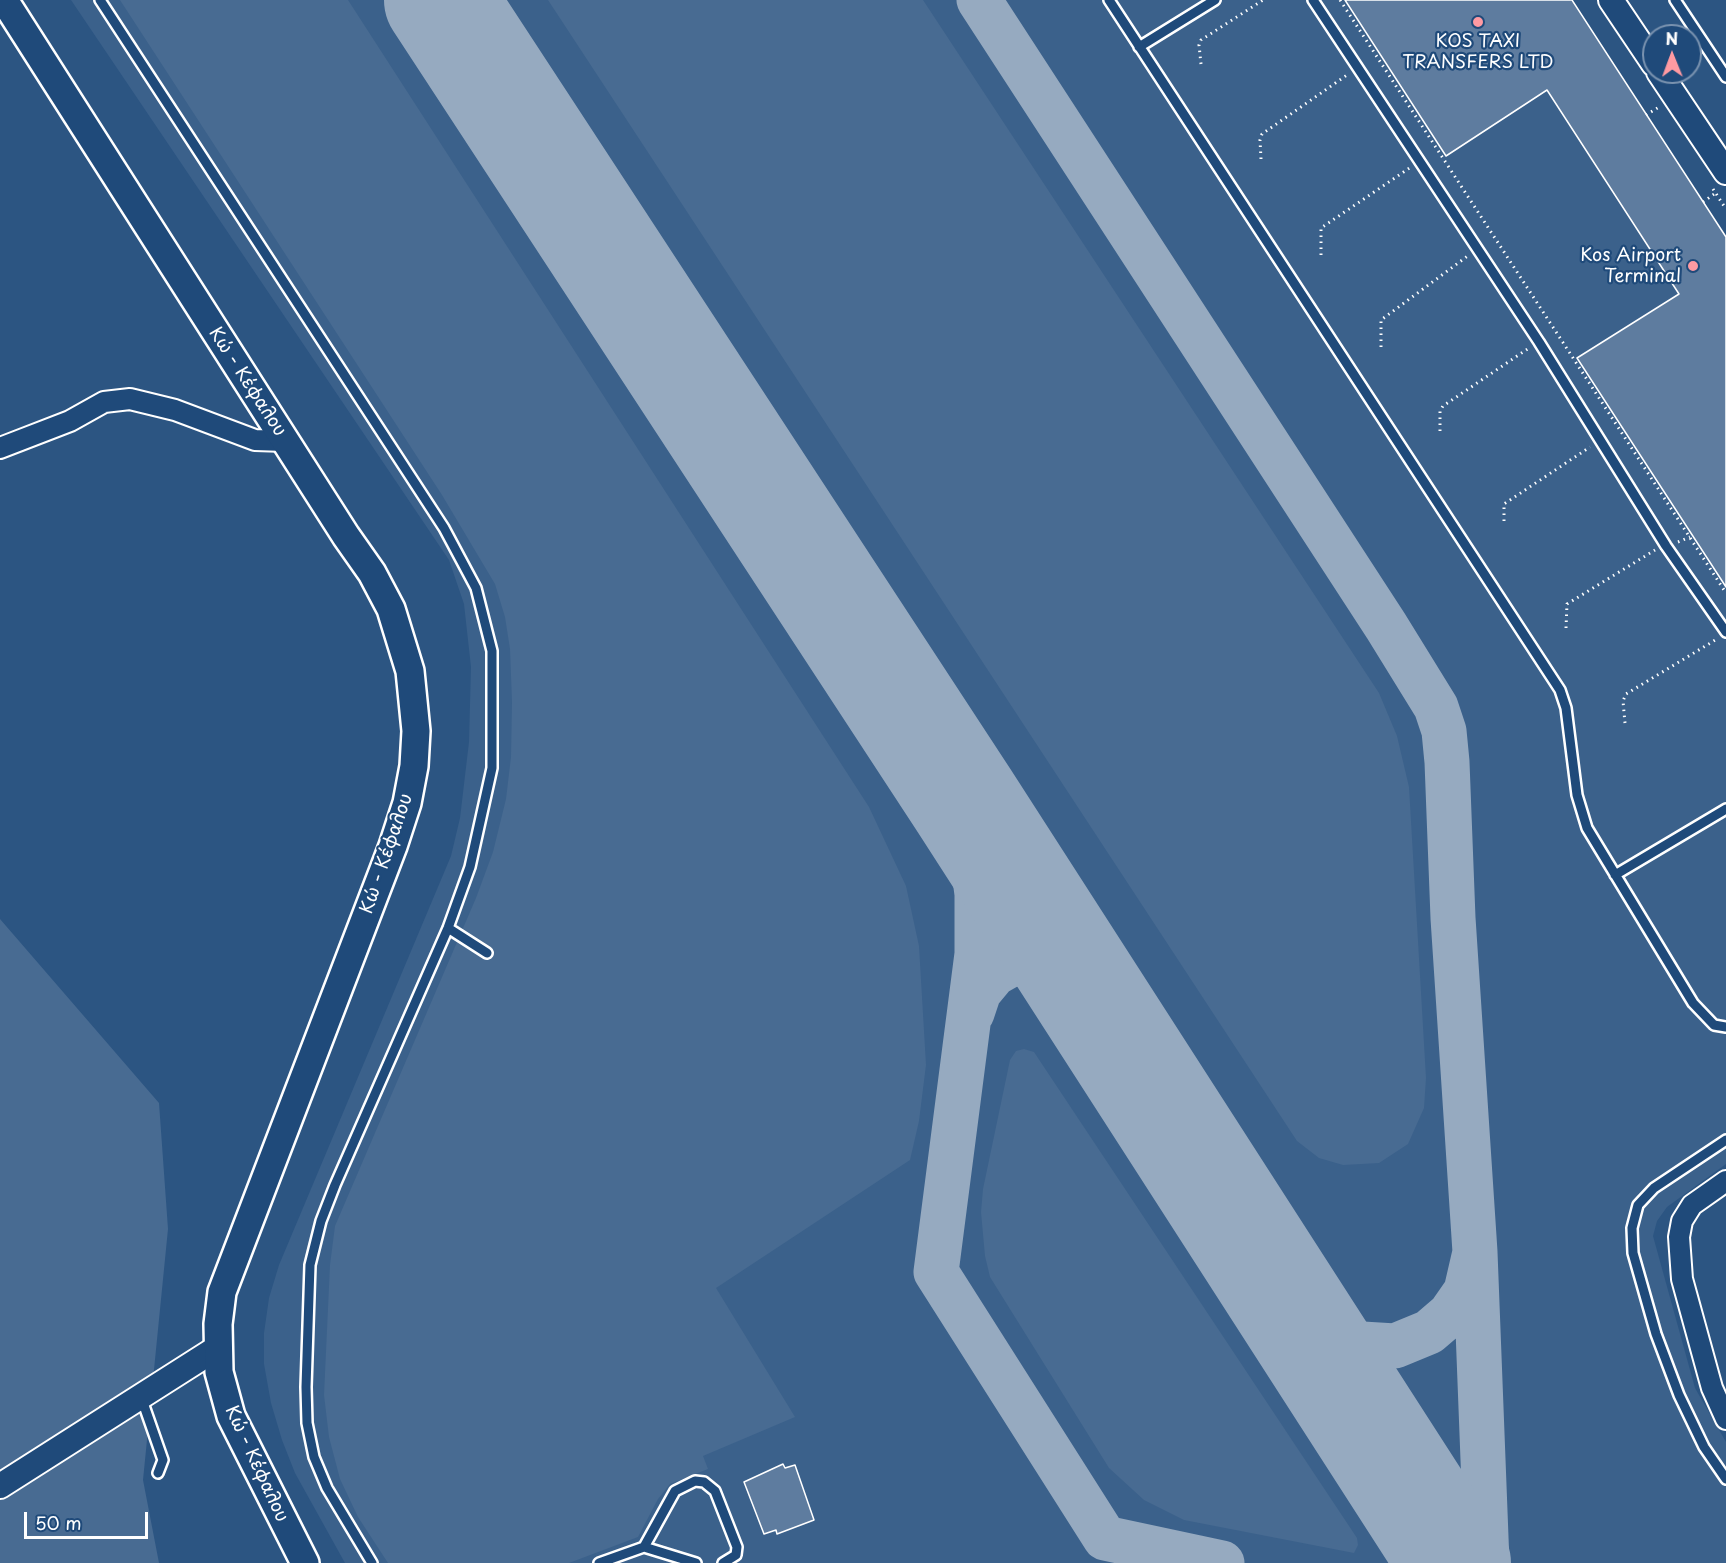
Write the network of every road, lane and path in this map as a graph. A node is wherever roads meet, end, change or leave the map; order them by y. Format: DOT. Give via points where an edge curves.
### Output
graph roads {
  1 [pos="4,0"];
  2 [pos="100,0"];
  3 [pos="1109,0"];
  4 [pos="1215,0"];
  5 [pos="1263,0"];
  6 [pos="1313,0"];
  7 [pos="1340,0"];
  8 [pos="1611,0"];
  9 [pos="1675,0"];
  10 [pos="1642,46"];
  11 [pos="1139,47"];
  12 [pos="1376,56"];
  13 [pos="1201,64"];
  14 [pos="1358,68"];
  15 [pos="1726,77"];
  16 [pos="1666,84"];
  17 [pos="1659,107"];
  18 [pos="1646,115"];
  19 [pos="1437,149"];
  20 [pos="1262,159"];
  21 [pos="1420,160"];
  22 [pos="1724,180"];
  23 [pos="1703,202"];
  24 [pos="1495,237"];
  25 [pos="1478,249"];
  26 [pos="1322,255"];
  27 [pos="1555,330"];
  28 [pos="1539,342"];
  29 [pos="1381,347"];
  30 [pos="1618,428"];
  31 [pos="1440,431"];
  32 [pos="1600,440"];
  33 [pos="285,441"];
  34 [pos="0,448"];
  35 [pos="1504,521"];
  36 [pos="1690,537"];
  37 [pos="1666,546"];
  38 [pos="1726,593"];
  39 [pos="1566,628"];
  40 [pos="1726,633"];
  41 [pos="1625,723"];
  42 [pos="1726,809"];
  43 [pos="1615,876"];
  44 [pos="448,928"];
  45 [pos="487,952"];
  46 [pos="1726,1027"];
  47 [pos="1726,1140"];
  48 [pos="1726,1181"];
  49 [pos="217,1348"];
  50 [pos="141,1397"];
  51 [pos="1726,1419"];
  52 [pos="158,1473"];
  53 [pos="1726,1479"];
  54 [pos="0,1486"];
  55 [pos="644,1547"];
  56 [pos="305,1563"];
  57 [pos="372,1563"];
  58 [pos="599,1563"];
  59 [pos="696,1563"];
  60 [pos="723,1563"];
  1 -- 33 [label="main road, Κώ - Κέφαλου"];
  2 -- 44 [label="lane" via="444,528 476,588 492,651 492,768 470,867"];
  3 -- 11 [label="lane"];
  4 -- 11 [label="lane"];
  5 -- 13 [label="path" via="1199,42"];
  6 -- 14 [label="lane"];
  7 -- 12 [label="path"];
  8 -- 10 [label="street"];
  9 -- 15 [label="lane"];
  11 -- 43 [label="lane" via="1560,690 1581,813"];
  12 -- 14 [label="path"];
  12 -- 19 [label="path"];
  14 -- 20 [label="path" via="1262,134"];
  14 -- 21 [label="lane"];
  16 -- 22 [label="street"];
  17 -- 18 [label="path"];
  19 -- 21 [label="path"];
  19 -- 24 [label="path"];
  21 -- 25 [label="lane"];
  21 -- 26 [label="path" via="1322,228"];
  22 -- 23 [label="path"];
  24 -- 25 [label="path"];
  24 -- 27 [label="path"];
  25 -- 28 [label="lane"];
  25 -- 29 [label="path" via="1381,320"];
  27 -- 28 [label="path"];
  27 -- 30 [label="path"];
  28 -- 31 [label="path" via="1443,406"];
  28 -- 32 [label="lane"];
  30 -- 32 [label="path"];
  30 -- 36 [label="path"];
  32 -- 35 [label="path" via="1504,504"];
  32 -- 37 [label="lane"];
  33 -- 34 [label="street" via="255,440 175,410 130,399 104,402 70,421"];
  33 -- 49 [label="main road, Κώ - Κέφαλου" via="372,573 391,609 402,639 415,701 414,766 393,846 222,1292"];
  36 -- 37 [label="path"];
  36 -- 38 [label="path"];
  37 -- 39 [label="path" via="1567,604"];
  37 -- 40 [label="lane"];
  40 -- 41 [label="path" via="1626,694"];
  42 -- 43 [label="lane"];
  43 -- 46 [label="lane" via="1693,1003 1714,1025"];
  44 -- 45 [label="lane"];
  44 -- 57 [label="lane" via="335,1185 310,1265 306,1387 309,1434 327,1488"];
  47 -- 53 [label="lane" via="1654,1188 1638,1206 1632,1228 1633,1253 1656,1334 1704,1447"];
  48 -- 51 [label="street" via="1692,1205 1682,1221 1679,1237 1682,1279 1707,1370"];
  49 -- 50 [label="street"];
  49 -- 56 [label="main road, Κώ - Κέφαλου" via="231,1416"];
  50 -- 52 [label="lane" via="163,1460"];
  50 -- 54 [label="street"];
  55 -- 58 [label="lane"];
  55 -- 59 [label="lane"];
  55 -- 60 [label="lane" via="675,1491 695,1481 704,1482 715,1491 737,1547 736,1555"];
}
